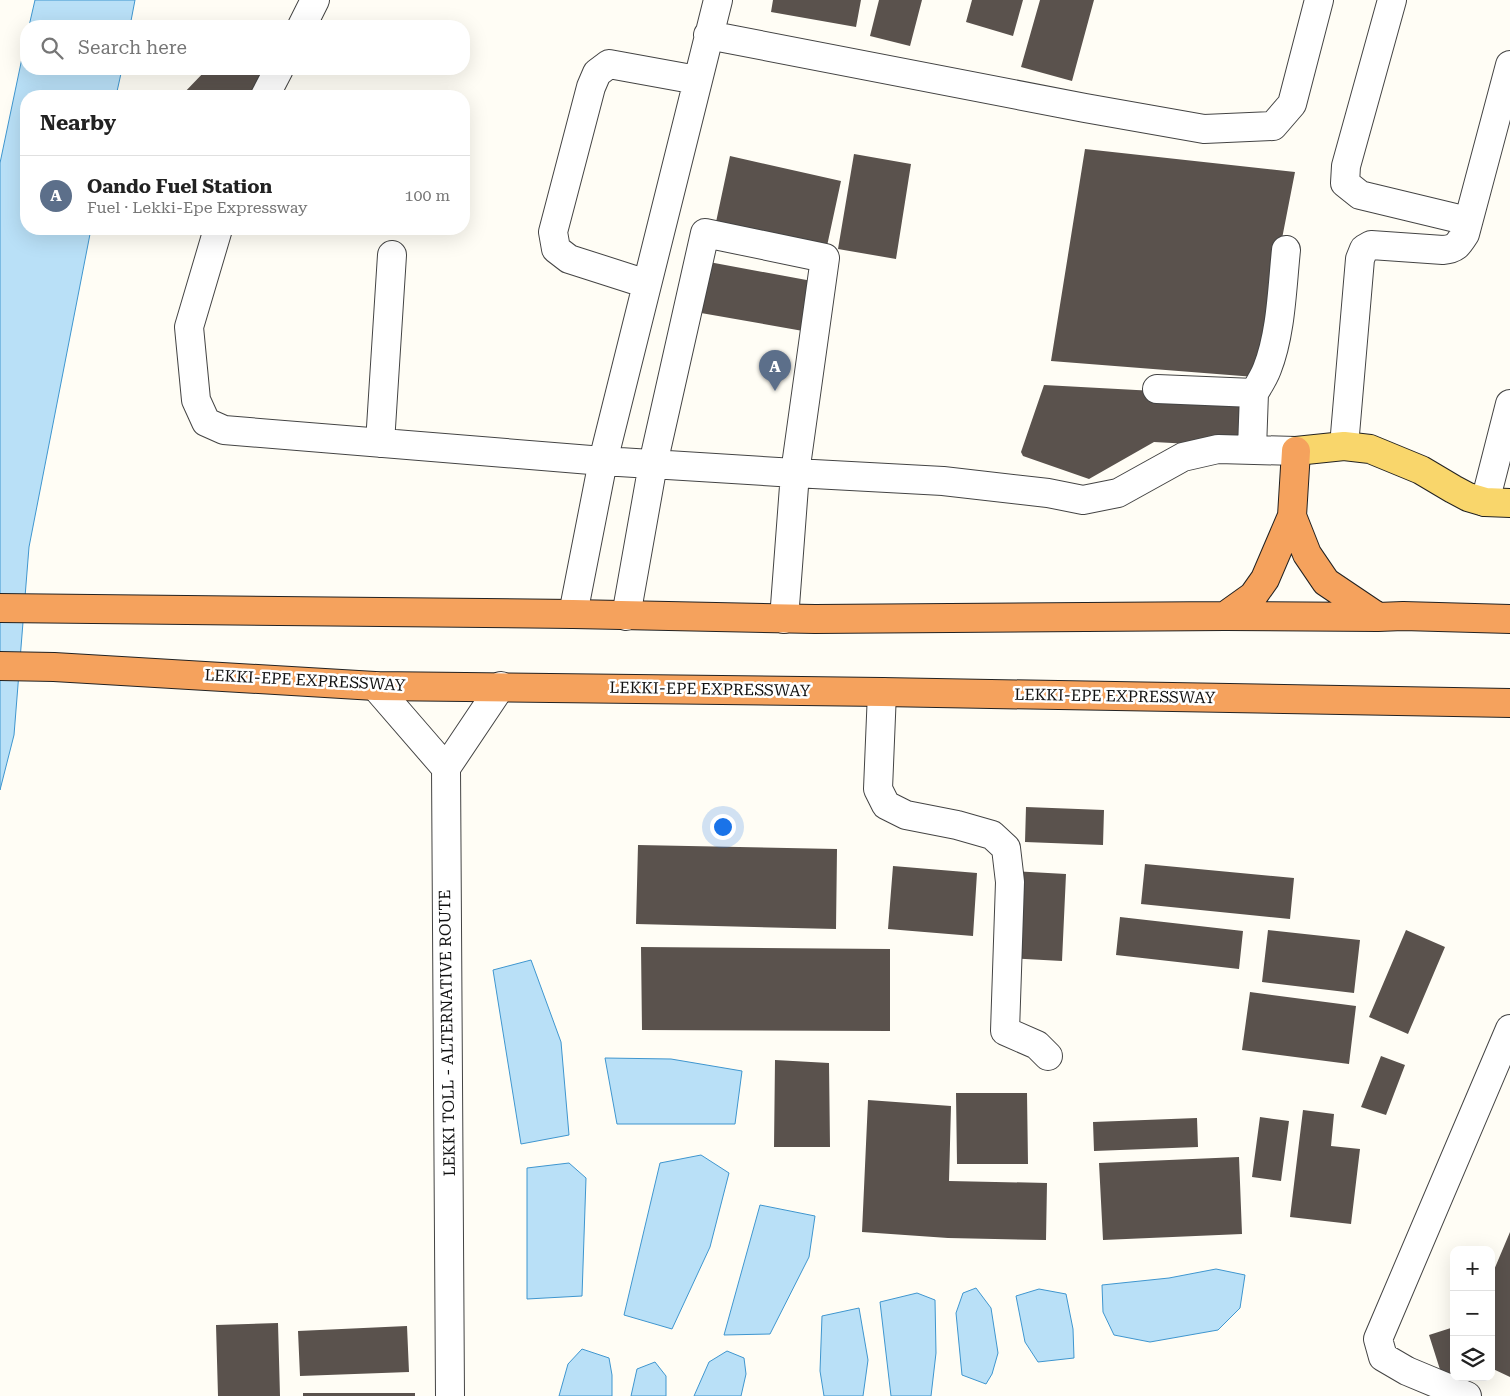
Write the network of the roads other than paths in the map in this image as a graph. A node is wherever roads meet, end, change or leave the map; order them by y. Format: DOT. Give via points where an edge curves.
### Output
graph roads {
  1 [pos="315,0"];
  2 [pos="718,0"];
  3 [pos="1319,0"];
  4 [pos="1392,0"];
  5 [pos="305,20"];
  6 [pos="708,35"];
  7 [pos="1510,65"];
  8 [pos="276,75"];
  9 [pos="697,80"];
  10 [pos="268,90"];
  11 [pos="1468,221"];
  12 [pos="216,235"];
  13 [pos="1286,250"];
  14 [pos="392,256"];
  15 [pos="647,284"];
  16 [pos="1157,389"];
  17 [pos="1254,393"];
  18 [pos="1510,404"];
  19 [pos="380,443"];
  20 [pos="1344,446"];
  21 [pos="1252,450"];
  22 [pos="1296,451"];
  23 [pos="603,461"];
  24 [pos="653,464"];
  25 [pos="795,474"];
  26 [pos="1498,503"];
  27 [pos="1292,516"];
  28 [pos="0,608"];
  29 [pos="573,614"];
  30 [pos="626,616"];
  31 [pos="1225,616"];
  32 [pos="1378,617"];
  33 [pos="784,619"];
  34 [pos="1510,619"];
  35 [pos="0,666"];
  36 [pos="375,686"];
  37 [pos="501,686"];
  38 [pos="882,692"];
  39 [pos="1510,704"];
  40 [pos="446,768"];
  41 [pos="1510,1029"];
  42 [pos="1048,1056"];
  43 [pos="450,1396"];
  44 [pos="1467,1396"];
  1 -- 5 [label="street"];
  2 -- 6 [label="street"];
  3 -- 6 [label="street" via="1292,104 1273,126 1204,129"];
  4 -- 11 [label="street" via="1346,166 1345,183 1360,195"];
  6 -- 9 [label="street"];
  7 -- 11 [label="street"];
  8 -- 10 [label="street"];
  9 -- 15 [label="street"];
  9 -- 15 [label="street" via="609,64 597,73 553,232 556,249 568,259"];
  11 -- 20 [label="street" via="1459,244 1451,249 1371,245 1364,249 1360,259"];
  12 -- 19 [label="street" via="189,327 196,400 206,422 224,430"];
  13 -- 17 [label="street" via="1273,352"];
  14 -- 19 [label="street"];
  15 -- 23 [label="street"];
  16 -- 17 [label="street"];
  17 -- 21 [label="street"];
  18 -- 26 [label="street"];
  19 -- 23 [label="street"];
  20 -- 22 [label="main road"];
  20 -- 26 [label="main road" via="1370,449 1421,470 1461,493"];
  21 -- 22 [label="street"];
  21 -- 25 [label="street" via="1218,449 1183,457 1118,493 1083,500 943,481"];
  22 -- 27 [label="highway"];
  23 -- 24 [label="street"];
  23 -- 29 [label="street"];
  24 -- 25 [label="street"];
  24 -- 25 [label="street" via="705,233 825,258"];
  24 -- 30 [label="street"];
  25 -- 33 [label="street"];
  27 -- 31 [label="highway" via="1265,579 1253,596"];
  27 -- 32 [label="highway" via="1307,554 1326,582"];
  28 -- 29 [label="highway"];
  29 -- 30 [label="highway"];
  30 -- 33 [label="highway"];
  31 -- 32 [label="highway"];
  31 -- 33 [label="highway"];
  32 -- 34 [label="highway"];
  35 -- 36 [label="highway, LEKKI-EPE EXPRESSWAY"];
  36 -- 37 [label="highway, LEKKI-EPE EXPRESSWAY"];
  36 -- 40 [label="street"];
  37 -- 38 [label="highway, LEKKI-EPE EXPRESSWAY"];
  37 -- 40 [label="street"];
  38 -- 39 [label="highway, LEKKI-EPE EXPRESSWAY"];
  38 -- 42 [label="street" via="878,790 886,805 906,815 992,835 1006,848 1010,882 1005,1031 1037,1045"];
  40 -- 43 [label="street, LEKKI TOLL - ALTERNATIVE ROUTE"];
  41 -- 44 [label="street" via="1378,1339 1383,1357 1407,1371"];
}
